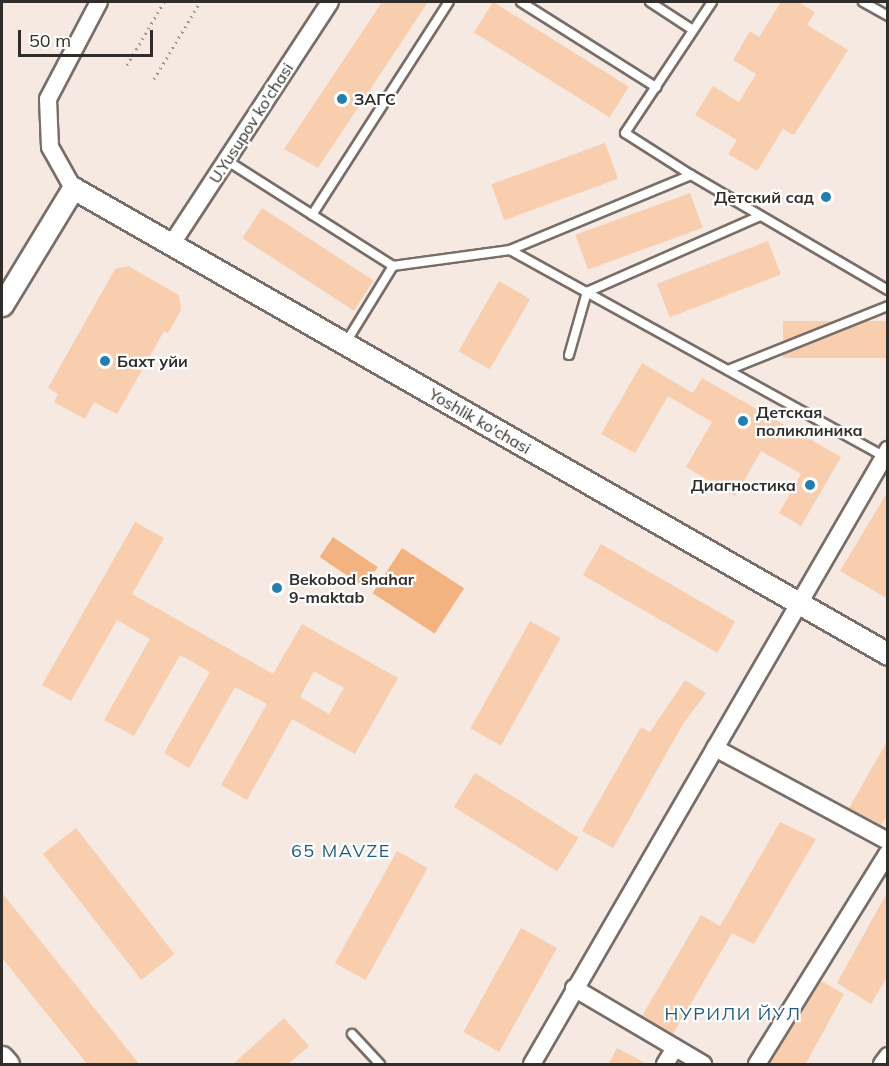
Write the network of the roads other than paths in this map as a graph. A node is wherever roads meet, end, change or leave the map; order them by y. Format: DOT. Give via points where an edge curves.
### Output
graph roads {
  1 [pos="99,2"];
  2 [pos="330,2"];
  3 [pos="449,2"];
  4 [pos="521,2"];
  5 [pos="650,2"];
  6 [pos="712,2"];
  7 [pos="863,2"];
  8 [pos="888,16"];
  9 [pos="693,30"];
  10 [pos="656,87"];
  11 [pos="226,160"];
  12 [pos="691,175"];
  13 [pos="73,188"];
  14 [pos="312,215"];
  15 [pos="760,216"];
  16 [pos="171,245"];
  17 [pos="510,250"];
  18 [pos="393,266"];
  19 [pos="888,290"];
  20 [pos="587,292"];
  21 [pos="2,305"];
  22 [pos="888,306"];
  23 [pos="345,344"];
  24 [pos="569,355"];
  25 [pos="728,370"];
  26 [pos="886,454"];
  27 [pos="800,604"];
  28 [pos="888,654"];
  29 [pos="715,748"];
  30 [pos="888,841"];
  31 [pos="888,854"];
  32 [pos="574,988"];
  33 [pos="352,1034"];
  34 [pos="675,1048"];
  35 [pos="888,1056"];
  36 [pos="2,1057"];
  37 [pos="8,1065"];
  38 [pos="380,1065"];
  39 [pos="531,1065"];
  40 [pos="665,1065"];
  41 [pos="703,1065"];
  42 [pos="758,1065"];
  43 [pos="882,1065"];
  1 -- 13 [label="street" via="48,99 50,147"];
  2 -- 11 [label="street, U.Yusupov ko'chasi"];
  3 -- 14 [label="lane"];
  4 -- 10 [label="lane"];
  5 -- 9 [label="lane"];
  6 -- 9 [label="lane"];
  7 -- 8 [label="lane"];
  9 -- 10 [label="lane"];
  10 -- 12 [label="lane" via="626,133"];
  11 -- 14 [label="lane"];
  11 -- 16 [label="street, U.Yusupov ko'chasi"];
  12 -- 15 [label="lane"];
  12 -- 17 [label="lane"];
  13 -- 16 [label="street, Yoshlik ko'chasi"];
  13 -- 21 [label="street"];
  14 -- 18 [label="lane"];
  15 -- 19 [label="lane"];
  15 -- 20 [label="lane"];
  16 -- 23 [label="street, Yoshlik ko'chasi"];
  17 -- 18 [label="lane"];
  17 -- 20 [label="lane"];
  18 -- 23 [label="lane"];
  20 -- 24 [label="lane"];
  20 -- 25 [label="lane"];
  22 -- 25 [label="lane"];
  23 -- 27 [label="street, Yoshlik ko'chasi"];
  25 -- 26 [label="lane"];
  26 -- 27 [label="street"];
  27 -- 28 [label="street, Yoshlik ko'chasi"];
  27 -- 29 [label="street"];
  29 -- 30 [label="street"];
  29 -- 32 [label="street"];
  31 -- 42 [label="street"];
  32 -- 34 [label="street"];
  32 -- 39 [label="street"];
  33 -- 38 [label="lane"];
  34 -- 40 [label="street"];
  34 -- 41 [label="street"];
  35 -- 43 [label="street"];
  36 -- 37 [label="street"];
}
